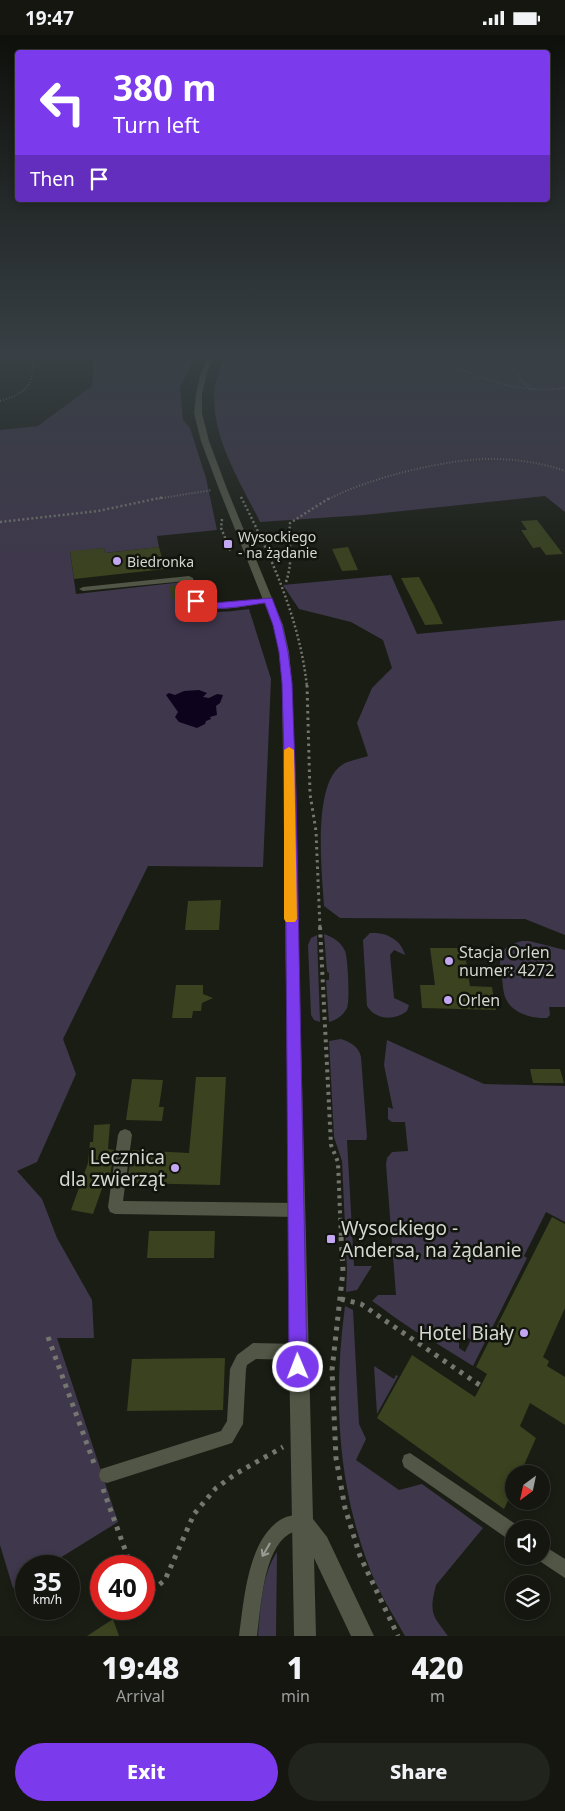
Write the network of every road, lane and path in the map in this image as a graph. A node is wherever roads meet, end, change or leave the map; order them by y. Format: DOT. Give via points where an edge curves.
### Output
graph roads {
  1 [pos="201,427"];
  2 [pos="565,471"];
  3 [pos="223,489"];
  4 [pos="238,490"];
  5 [pos="0,522"];
  6 [pos="225,534"];
  7 [pos="231,552"];
  8 [pos="286,582"];
  9 [pos="83,589"];
  10 [pos="269,600"];
  11 [pos="125,1135"];
  12 [pos="296,1210"];
  13 [pos="341,1299"];
  14 [pos="48,1337"];
  15 [pos="298,1353"];
  16 [pos="481,1386"];
  17 [pos="300,1437"];
  18 [pos="410,1461"];
  19 [pos="102,1478"];
  20 [pos="302,1523"];
  21 [pos="505,1527"];
  22 [pos="126,1555"];
  23 [pos="550,1558"];
  24 [pos="565,1569"];
  25 [pos="155,1588"];
  26 [pos="306,1634"];
  27 [pos="248,1636"];
  28 [pos="363,1636"];
  29 [pos="398,1636"];
  1 -- 3 [label="street"];
  2 -- 8 [label="path" via="486,459 356,486 290,523 292,553"];
  3 -- 5 [label="path" via="98,511"];
  3 -- 10 [label="street"];
  4 -- 13 [label="path" via="294,621 302,652 310,794 316,831 331,1145 338,1162 343,1271"];
  6 -- 7 [label="path"];
  9 -- 10 [label="lane" via="189,578 196,601 202,604 213,606"];
  10 -- 12 [label="street" via="284,652 287,683"];
  11 -- 12 [label="lane" via="115,1207"];
  12 -- 15 [label="street"];
  13 -- 16 [label="path" via="361,1304"];
  13 -- 29 [label="path" via="332,1370 336,1458 345,1508 360,1556"];
  14 -- 19 [label="path"];
  15 -- 17 [label="street"];
  15 -- 19 [label="lane" via="253,1351 242,1360 238,1369 235,1424 226,1437"];
  17 -- 20 [label="street"];
  17 -- 25 [label="path" via="216,1488 194,1514 165,1580"];
  18 -- 21 [label="lane"];
  19 -- 22 [label="path"];
  20 -- 26 [label="street"];
  20 -- 27 [label="lane, one-way" via="292,1522 280,1528 263,1553"];
  20 -- 28 [label="street" via="319,1545"];
  23 -- 24 [label="lane"];
}
